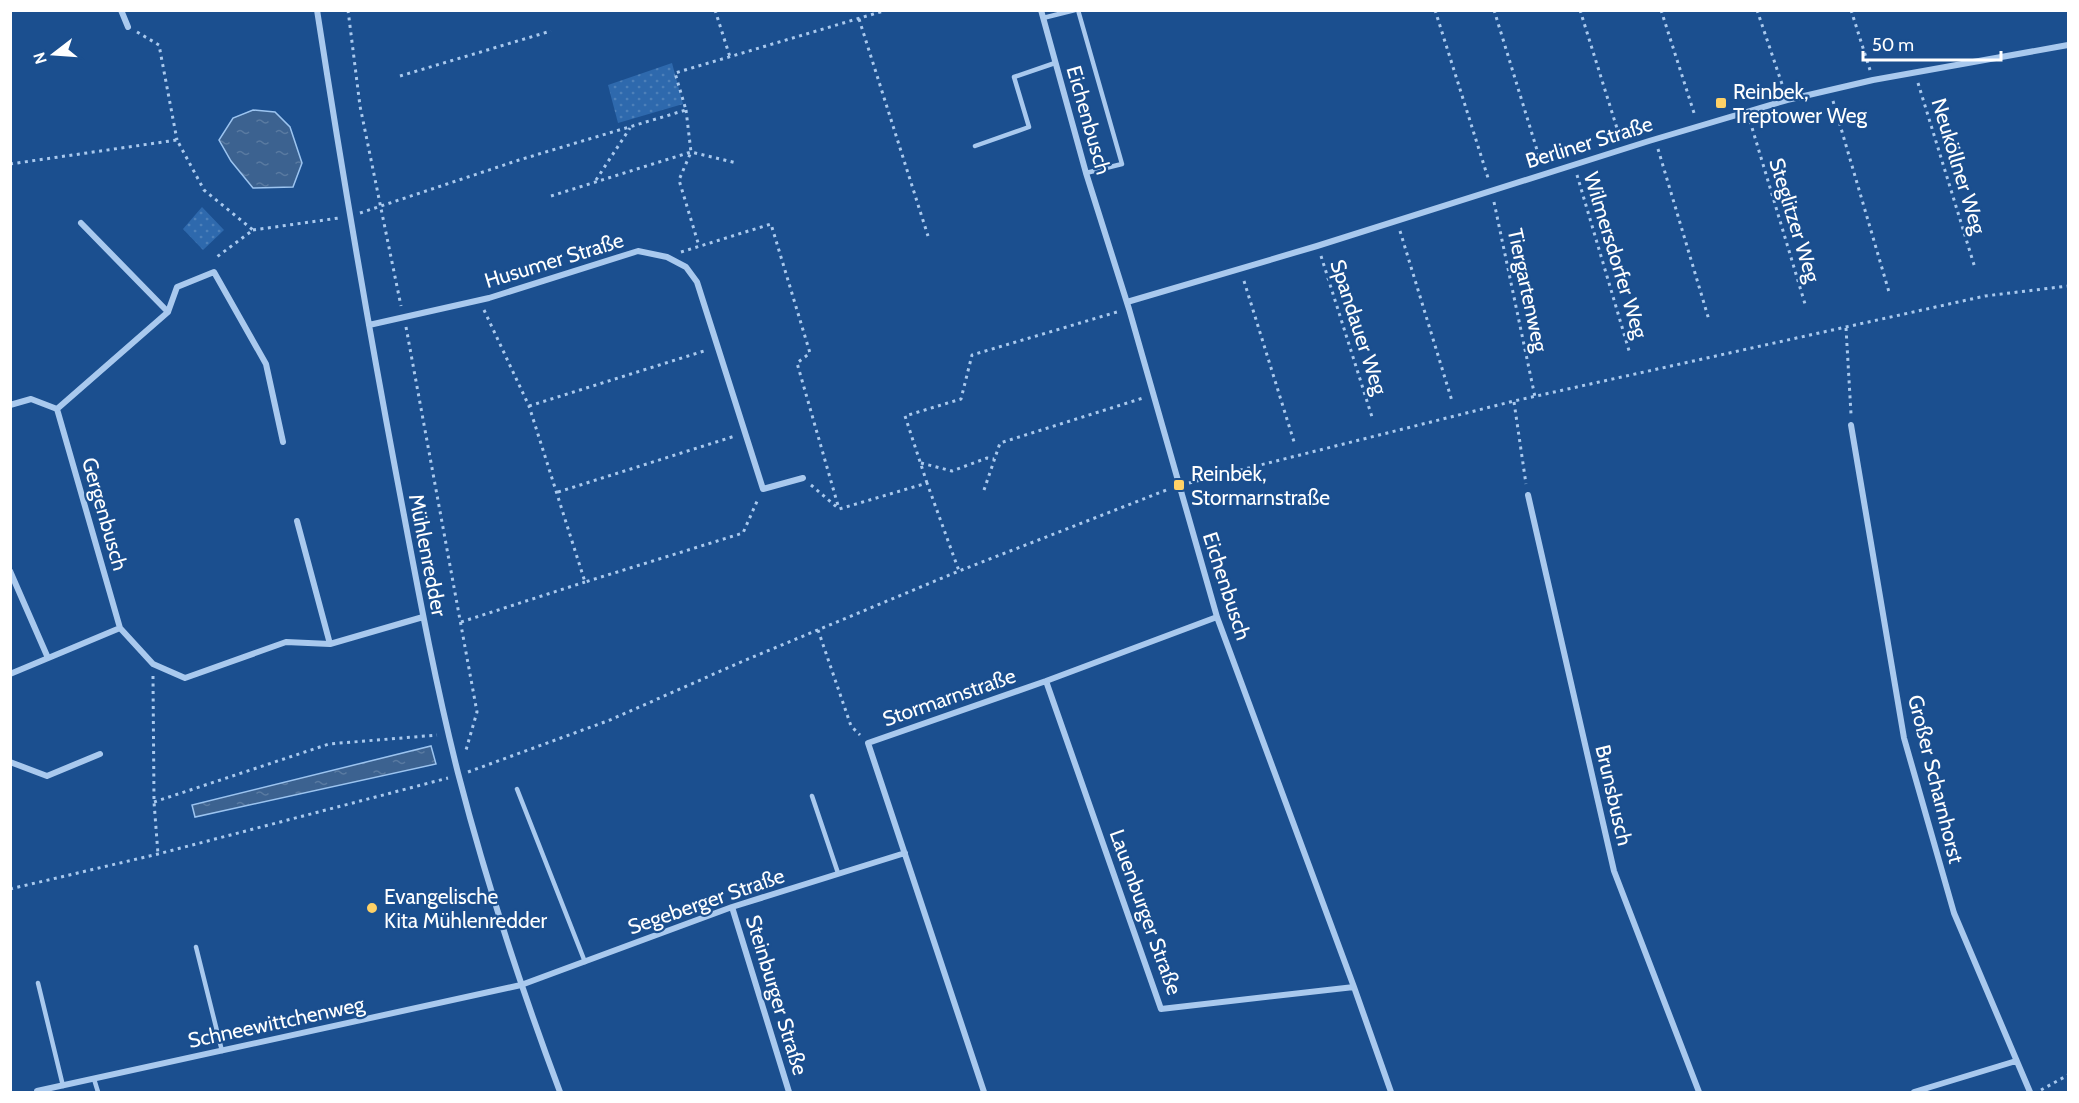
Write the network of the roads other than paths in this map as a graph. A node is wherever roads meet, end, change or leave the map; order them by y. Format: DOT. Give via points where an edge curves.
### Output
graph roads {
  1 [pos="121,10"];
  2 [pos="317,10"];
  3 [pos="1077,10"];
  4 [pos="1042,14"];
  5 [pos="128,27"];
  6 [pos="2068,45"];
  7 [pos="1055,63"];
  8 [pos="975,146"];
  9 [pos="1086,172"];
  10 [pos="81,224"];
  11 [pos="1128,306"];
  12 [pos="168,312"];
  13 [pos="369,325"];
  14 [pos="10,405"];
  15 [pos="57,409"];
  16 [pos="1851,425"];
  17 [pos="283,442"];
  18 [pos="803,478"];
  19 [pos="1528,495"];
  20 [pos="297,521"];
  21 [pos="10,571"];
  22 [pos="423,616"];
  23 [pos="1217,616"];
  24 [pos="120,628"];
  25 [pos="330,644"];
  26 [pos="48,658"];
  27 [pos="10,674"];
  28 [pos="1046,681"];
  29 [pos="100,754"];
  30 [pos="10,762"];
  31 [pos="517,789"];
  32 [pos="812,796"];
  33 [pos="904,853"];
  34 [pos="838,873"];
  35 [pos="732,907"];
  36 [pos="196,947"];
  37 [pos="585,962"];
  38 [pos="38,983"];
  39 [pos="521,985"];
  40 [pos="1354,987"];
  41 [pos="222,1051"];
  42 [pos="2016,1061"];
  43 [pos="94,1079"];
  44 [pos="63,1086"];
  45 [pos="37,1091"];
  46 [pos="98,1092"];
  47 [pos="560,1092"];
  48 [pos="789,1092"];
  49 [pos="984,1092"];
  50 [pos="1391,1092"];
  51 [pos="1699,1092"];
  52 [pos="1914,1092"];
  53 [pos="2030,1092"];
  1 -- 5 [label="street"];
  2 -- 13 [label="street, Mühlenredder"];
  3 -- 4 [label="lane"];
  3 -- 9 [label="lane" via="1122,164"];
  4 -- 7 [label="street, Eichenbusch"];
  6 -- 11 [label="street, Berliner Straße" via="1915,72 1747,111"];
  7 -- 8 [label="lane" via="1014,77 1029,127"];
  7 -- 9 [label="street, Eichenbusch"];
  9 -- 11 [label="street, Eichenbusch"];
  10 -- 12 [label="street"];
  11 -- 23 [label="street, Eichenbusch"];
  12 -- 15 [label="street"];
  12 -- 17 [label="street" via="177,287 214,272 266,364"];
  13 -- 18 [label="street, Husumer Straße" via="479,300 638,251 667,257 686,267 697,282 763,489"];
  13 -- 22 [label="street, Mühlenredder"];
  14 -- 15 [label="street" via="31,399"];
  15 -- 24 [label="street, Gergenbusch"];
  16 -- 42 [label="street, Großer Scharnhorst" via="1904,738 1954,913"];
  19 -- 51 [label="street, Brunsbusch" via="1614,871"];
  20 -- 25 [label="street"];
  21 -- 26 [label="street"];
  22 -- 25 [label="street, Gergenbusch"];
  22 -- 39 [label="street, Mühlenredder" via="459,775"];
  23 -- 28 [label="street, Stormarnstraße"];
  23 -- 40 [label="street, Eichenbusch"];
  24 -- 25 [label="street, Gergenbusch" via="153,664 185,678 286,642"];
  24 -- 26 [label="street"];
  26 -- 27 [label="street"];
  28 -- 33 [label="street, Stormarnstraße" via="868,742"];
  28 -- 40 [label="street, Lauenburger Straße" via="1161,1009"];
  29 -- 30 [label="street" via="47,776"];
  31 -- 37 [label="lane"];
  32 -- 34 [label="lane"];
  33 -- 34 [label="street, Segeberger Straße"];
  33 -- 49 [label="street, Stormarnstraße"];
  34 -- 35 [label="street, Segeberger Straße"];
  35 -- 37 [label="street, Segeberger Straße"];
  35 -- 48 [label="street, Steinburger Straße"];
  36 -- 41 [label="lane"];
  37 -- 39 [label="street, Segeberger Straße"];
  38 -- 44 [label="lane"];
  39 -- 41 [label="street, Schneewittchenweg"];
  39 -- 47 [label="street, Mühlenredder"];
  40 -- 50 [label="street, Eichenbusch"];
  41 -- 43 [label="street, Schneewittchenweg"];
  42 -- 52 [label="street"];
  42 -- 53 [label="street, Großer Scharnhorst"];
  43 -- 44 [label="street, Schneewittchenweg"];
  43 -- 46 [label="lane"];
  44 -- 45 [label="street, Schneewittchenweg"];
}
